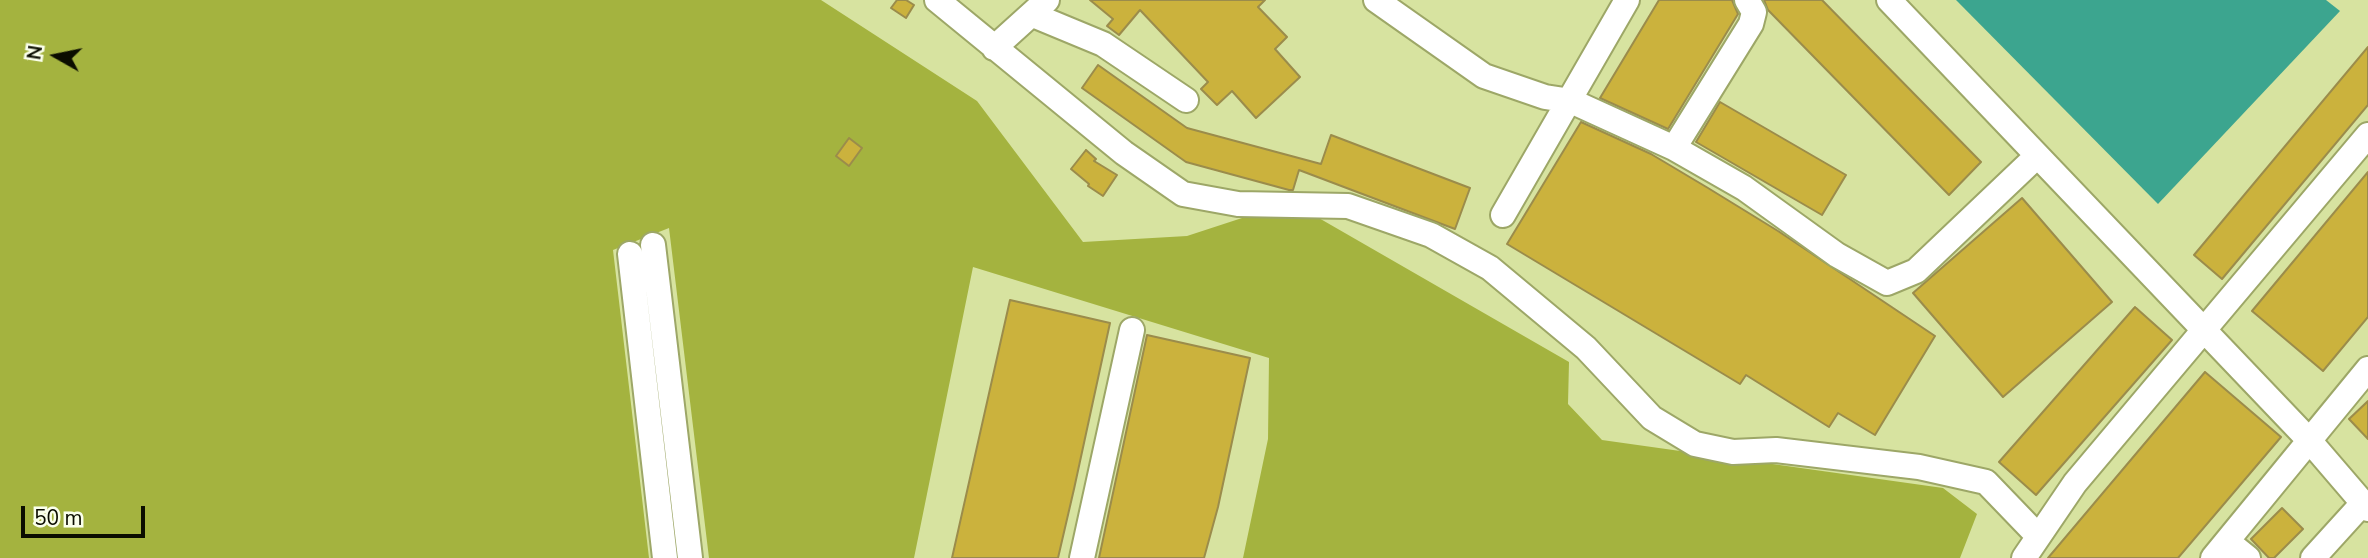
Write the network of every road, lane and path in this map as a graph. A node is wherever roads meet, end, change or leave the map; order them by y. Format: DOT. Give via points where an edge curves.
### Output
graph roads {
  1 [pos="937,0"];
  2 [pos="1376,0"];
  3 [pos="1627,0"];
  4 [pos="1746,0"];
  5 [pos="1889,0"];
  6 [pos="1040,8"];
  7 [pos="994,48"];
  8 [pos="1186,100"];
  9 [pos="1571,101"];
  10 [pos="2368,135"];
  11 [pos="1674,148"];
  12 [pos="2037,156"];
  13 [pos="1503,215"];
  14 [pos="653,245"];
  15 [pos="630,254"];
  16 [pos="1132,330"];
  17 [pos="2203,331"];
  18 [pos="2368,369"];
  19 [pos="2308,439"];
  20 [pos="2365,506"];
  21 [pos="2038,536"];
  22 [pos="2220,550"];
  23 [pos="665,558"];
  24 [pos="690,558"];
  25 [pos="1082,558"];
  26 [pos="2024,558"];
  27 [pos="2248,558"];
  28 [pos="2314,558"];
  1 -- 7 [label="street"];
  2 -- 9 [label="street" via="1484,76"];
  3 -- 9 [label="street"];
  4 -- 11 [label="street" via="1754,12 1751,24"];
  5 -- 12 [label="street"];
  6 -- 7 [label="street"];
  6 -- 8 [label="street"];
  7 -- 21 [label="street" via="1124,153 1183,194 1238,204 1348,206 1431,235 1490,268 1586,348 1652,418 1695,444 1733,452 1776,450 1919,467 1986,482"];
  9 -- 11 [label="street"];
  9 -- 13 [label="street"];
  10 -- 17 [label="street"];
  11 -- 12 [label="street" via="1744,188 1837,255 1887,283 1916,271"];
  12 -- 17 [label="street"];
  14 -- 24 [label="street"];
  15 -- 23 [label="street"];
  16 -- 25 [label="street"];
  17 -- 19 [label="street"];
  17 -- 21 [label="street" via="2074,483"];
  18 -- 19 [label="street"];
  19 -- 20 [label="street"];
  19 -- 22 [label="street"];
  20 -- 28 [label="street"];
  21 -- 26 [label="street"];
  22 -- 27 [label="street"];
}
